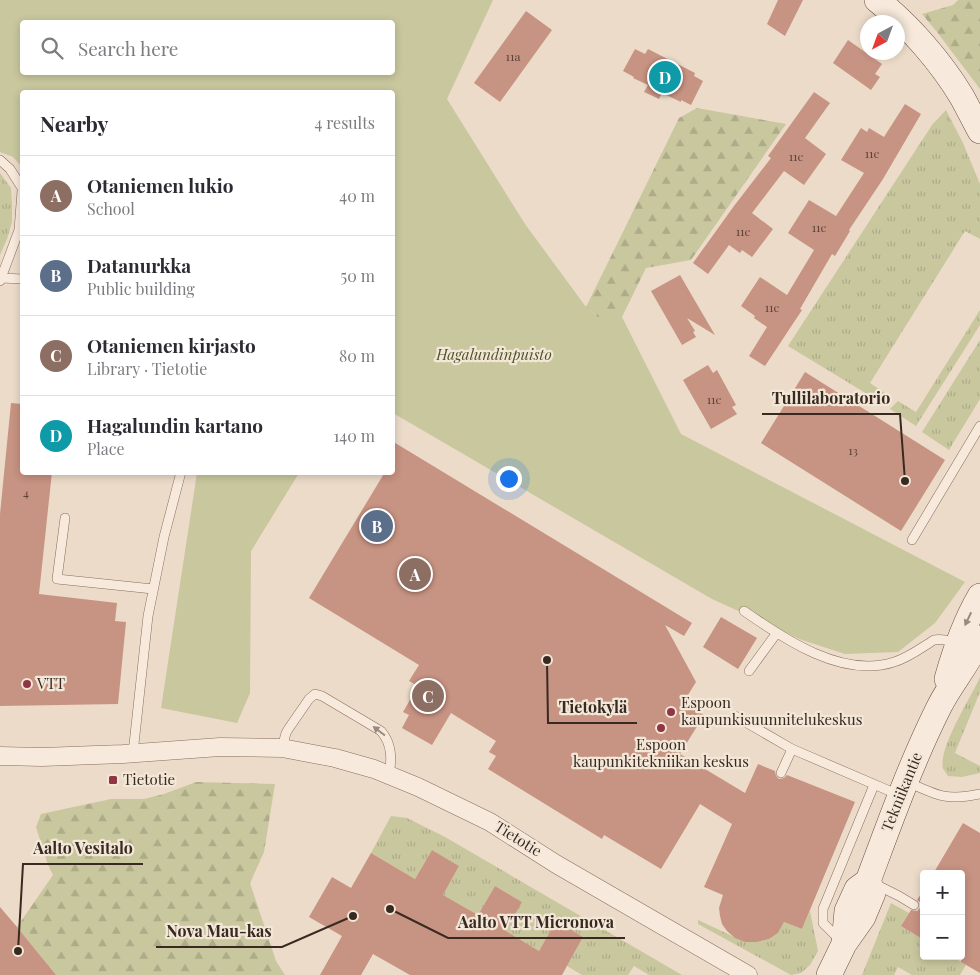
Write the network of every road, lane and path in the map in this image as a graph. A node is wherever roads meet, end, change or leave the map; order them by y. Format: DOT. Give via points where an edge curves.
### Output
graph roads {
  1 [pos="884,3"];
  2 [pos="980,131"];
  3 [pos="0,160"];
  4 [pos="20,186"];
  5 [pos="20,217"];
  6 [pos="20,279"];
  7 [pos="1,280"];
  8 [pos="980,426"];
  9 [pos="180,475"];
  10 [pos="65,518"];
  11 [pos="912,540"];
  12 [pos="153,590"];
  13 [pos="980,596"];
  14 [pos="744,611"];
  15 [pos="776,634"];
  16 [pos="971,643"];
  17 [pos="749,671"];
  18 [pos="735,716"];
  19 [pos="282,748"];
  20 [pos="792,749"];
  21 [pos="133,753"];
  22 [pos="0,756"];
  23 [pos="781,773"];
  24 [pos="389,775"];
  25 [pos="874,785"];
  26 [pos="903,789"];
  27 [pos="980,794"];
  28 [pos="868,880"];
  29 [pos="914,905"];
  30 [pos="844,944"];
  31 [pos="748,975"];
  32 [pos="829,975"];
  1 -- 2 [label="main road" via="922,43 962,96"];
  3 -- 4 [label="lane" via="10,169"];
  5 -- 7 [label="lane" via="19,230"];
  6 -- 7 [label="lane"];
  8 -- 11 [label="lane"];
  9 -- 12 [label="lane"];
  10 -- 12 [label="lane" via="57,579"];
  12 -- 21 [label="lane"];
  13 -- 16 [label="main road, Tekniikantie, one-way" via="970,614"];
  14 -- 15 [label="lane"];
  15 -- 16 [label="lane" via="841,663 870,666 903,659 934,640"];
  15 -- 17 [label="lane"];
  16 -- 26 [label="main road, Tekniikantie"];
  18 -- 20 [label="lane"];
  19 -- 21 [label="street, Tietotie" via="227,747"];
  19 -- 24 [label="street, Tietotie" via="335,758"];
  24 -- 19 [label="lane, one-way" via="392,760 386,737 381,731 315,694 308,698 286,733"];
  20 -- 23 [label="lane"];
  20 -- 25 [label="lane"];
  21 -- 22 [label="street, Tietotie"];
  24 -- 31 [label="street, Tietotie" via="490,822"];
  25 -- 26 [label="lane"];
  25 -- 30 [label="lane" via="823,909 823,923"];
  26 -- 27 [label="lane" via="956,798"];
  26 -- 28 [label="main road, Tekniikantie"];
  28 -- 29 [label="lane"];
  28 -- 30 [label="main road, Tekniikantie" via="873,893 863,917"];
  30 -- 32 [label="main road, Tekniikantie"];
}
